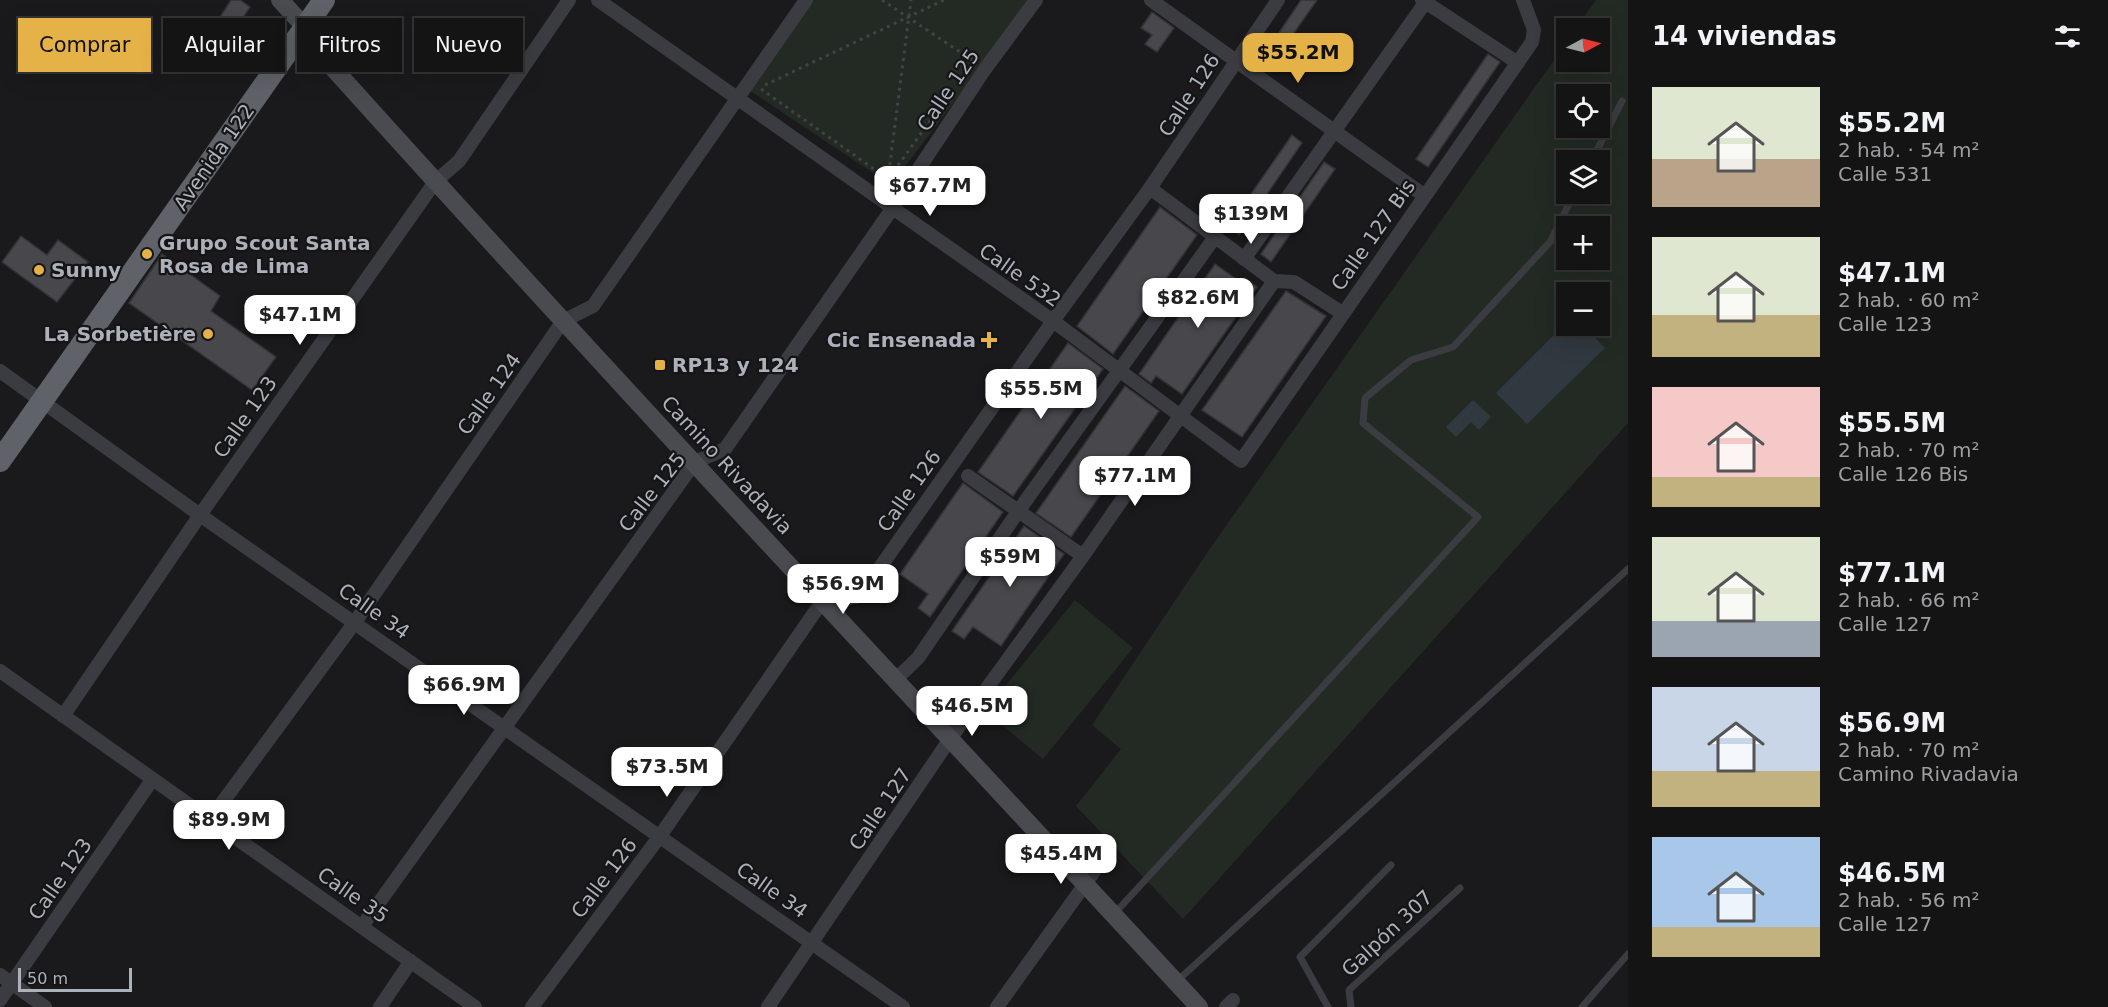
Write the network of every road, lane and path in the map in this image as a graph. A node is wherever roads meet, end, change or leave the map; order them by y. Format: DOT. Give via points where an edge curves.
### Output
graph roads {
  1 [pos="280,0"];
  2 [pos="324,0"];
  3 [pos="569,0"];
  4 [pos="598,0"];
  5 [pos="807,0"];
  6 [pos="882,0"];
  7 [pos="911,0"];
  8 [pos="944,0"];
  9 [pos="1036,0"];
  10 [pos="1151,0"];
  11 [pos="1278,0"];
  12 [pos="1523,0"];
  13 [pos="1425,1"];
  14 [pos="909,17"];
  15 [pos="297,18"];
  16 [pos="311,18"];
  17 [pos="297,38"];
  18 [pos="980,52"];
  19 [pos="1235,59"];
  20 [pos="1518,63"];
  21 [pos="979,65"];
  22 [pos="967,70"];
  23 [pos="337,72"];
  24 [pos="766,78"];
  25 [pos="759,87"];
  26 [pos="947,98"];
  27 [pos="737,100"];
  28 [pos="1622,101"];
  29 [pos="1334,130"];
  30 [pos="1597,150"];
  31 [pos="888,179"];
  32 [pos="435,182"];
  33 [pos="1150,189"];
  34 [pos="1425,196"];
  35 [pos="1570,204"];
  36 [pos="892,210"];
  37 [pos="1215,237"];
  38 [pos="1244,259"];
  39 [pos="1274,280"];
  40 [pos="1342,313"];
  41 [pos="563,321"];
  42 [pos="1053,321"];
  43 [pos="1119,370"];
  44 [pos="0,371"];
  45 [pos="43,401"];
  46 [pos="1180,415"];
  47 [pos="0,461"];
  48 [pos="1240,461"];
  49 [pos="695,462"];
  50 [pos="968,476"];
  51 [pos="1019,510"];
  52 [pos="200,515"];
  53 [pos="1083,556"];
  54 [pos="1628,569"];
  55 [pos="821,603"];
  56 [pos="355,622"];
  57 [pos="0,671"];
  58 [pos="895,680"];
  59 [pos="63,716"];
  60 [pos="505,726"];
  61 [pos="950,739"];
  62 [pos="152,780"];
  63 [pos="211,818"];
  64 [pos="660,836"];
  65 [pos="1103,859"];
  66 [pos="1391,865"];
  67 [pos="1085,884"];
  68 [pos="1460,888"];
  69 [pos="1114,915"];
  70 [pos="363,926"];
  71 [pos="813,944"];
  72 [pos="1628,954"];
  73 [pos="411,961"];
  74 [pos="6,979"];
  75 [pos="1176,982"];
  76 [pos="0,1000"];
  77 [pos="45,1007"];
  78 [pos="380,1007"];
  79 [pos="476,1007"];
  80 [pos="532,1007"];
  81 [pos="768,1007"];
  82 [pos="903,1007"];
  83 [pos="997,1007"];
  84 [pos="1199,1007"];
  85 [pos="1328,1007"];
  86 [pos="1351,1007"];
  87 [pos="1582,1007"];
  1 -- 15 [label="main road, Camino Rivadavia"];
  2 -- 16 [label="highway, Avenida 122"];
  3 -- 32 [label="street, Calle 123" via="459,161"];
  4 -- 27 [label="street, Calle 532"];
  5 -- 27 [label="street, Calle 124"];
  6 -- 14 [label="path"];
  7 -- 14 [label="path"];
  8 -- 14 [label="path"];
  9 -- 21 [label="street, Calle 125"];
  10 -- 19 [label="street"];
  11 -- 19 [label="street, Calle 126"];
  12 -- 20 [label="street, Calle 127 Bis" via="1534,30 1532,42"];
  13 -- 20 [label="street"];
  13 -- 29 [label="street"];
  14 -- 21 [label="path"];
  14 -- 25 [label="path"];
  14 -- 31 [label="path"];
  17 -- 45 [label="highway, Avenida 122"];
  18 -- 21 [label="path"];
  19 -- 29 [label="street"];
  19 -- 33 [label="street, Calle 126"];
  20 -- 34 [label="street, Calle 127 Bis"];
  21 -- 22 [label="path"];
  21 -- 36 [label="street, Calle 125"];
  23 -- 32 [label="main road, Camino Rivadavia"];
  24 -- 25 [label="path"];
  25 -- 31 [label="path"];
  26 -- 31 [label="path"];
  27 -- 36 [label="street, Calle 532"];
  27 -- 41 [label="street, Calle 124" via="592,306"];
  28 -- 30 [label="lane"];
  29 -- 34 [label="street"];
  29 -- 38 [label="street"];
  31 -- 36 [label="path"];
  32 -- 41 [label="main road, Camino Rivadavia"];
  32 -- 52 [label="street, Calle 123"];
  33 -- 37 [label="street"];
  33 -- 42 [label="street, Calle 126"];
  34 -- 40 [label="street, Calle 127 Bis"];
  35 -- 69 [label="lane" via="1550,242 1454,347 1411,360 1365,398 1363,423 1478,517"];
  36 -- 42 [label="street, Calle 532"];
  36 -- 49 [label="street, Calle 125" via="725,449"];
  37 -- 38 [label="street"];
  37 -- 43 [label="street"];
  38 -- 39 [label="street"];
  39 -- 40 [label="street" via="1294,282"];
  39 -- 46 [label="street, Calle 127"];
  40 -- 48 [label="street, Calle 127 Bis"];
  41 -- 49 [label="main road, Camino Rivadavia"];
  41 -- 56 [label="street, Calle 124"];
  42 -- 43 [label="street, Calle 532"];
  42 -- 55 [label="street, Calle 126" via="860,596"];
  43 -- 46 [label="street, Calle 532"];
  43 -- 51 [label="street"];
  44 -- 45 [label="street, Calle 34"];
  45 -- 47 [label="highway, Avenida 122"];
  45 -- 52 [label="street, Calle 34"];
  46 -- 48 [label="street, Calle 532"];
  46 -- 53 [label="street, Calle 127"];
  49 -- 55 [label="main road, Camino Rivadavia"];
  49 -- 60 [label="street, Calle 125"];
  50 -- 51 [label="street"];
  51 -- 53 [label="street"];
  51 -- 58 [label="street" via="918,658"];
  52 -- 56 [label="street, Calle 34"];
  52 -- 59 [label="street, Calle 123"];
  53 -- 61 [label="street, Calle 127"];
  54 -- 75 [label="lane"];
  55 -- 58 [label="main road, Camino Rivadavia"];
  55 -- 64 [label="street, Calle 126"];
  56 -- 60 [label="street, Calle 34"];
  56 -- 63 [label="street, Calle 124"];
  57 -- 59 [label="street, Calle 35"];
  58 -- 61 [label="main road, Camino Rivadavia"];
  59 -- 62 [label="street, Calle 35"];
  60 -- 64 [label="street, Calle 34"];
  60 -- 70 [label="street, Calle 125"];
  61 -- 67 [label="main road, Camino Rivadavia"];
  61 -- 71 [label="street, Calle 127"];
  62 -- 63 [label="street, Calle 35"];
  62 -- 74 [label="street, Calle 123"];
  63 -- 70 [label="street, Calle 35"];
  64 -- 71 [label="street, Calle 34"];
  64 -- 80 [label="street, Calle 126"];
  65 -- 67 [label="street"];
  66 -- 85 [label="lane, Galpón 307" via="1300,957"];
  67 -- 69 [label="main road, Camino Rivadavia"];
  67 -- 83 [label="street"];
  68 -- 86 [label="lane, Galpón 307" via="1349,990"];
  69 -- 75 [label="main road, Camino Rivadavia"];
  70 -- 73 [label="street, Calle 35"];
  71 -- 81 [label="street, Calle 127"];
  71 -- 82 [label="street, Calle 34"];
  72 -- 87 [label="lane"];
  73 -- 78 [label="street"];
  73 -- 79 [label="street, Calle 35"];
  74 -- 76 [label="street, Calle 123"];
  74 -- 77 [label="street"];
  75 -- 84 [label="main road, Camino Rivadavia"];
}
